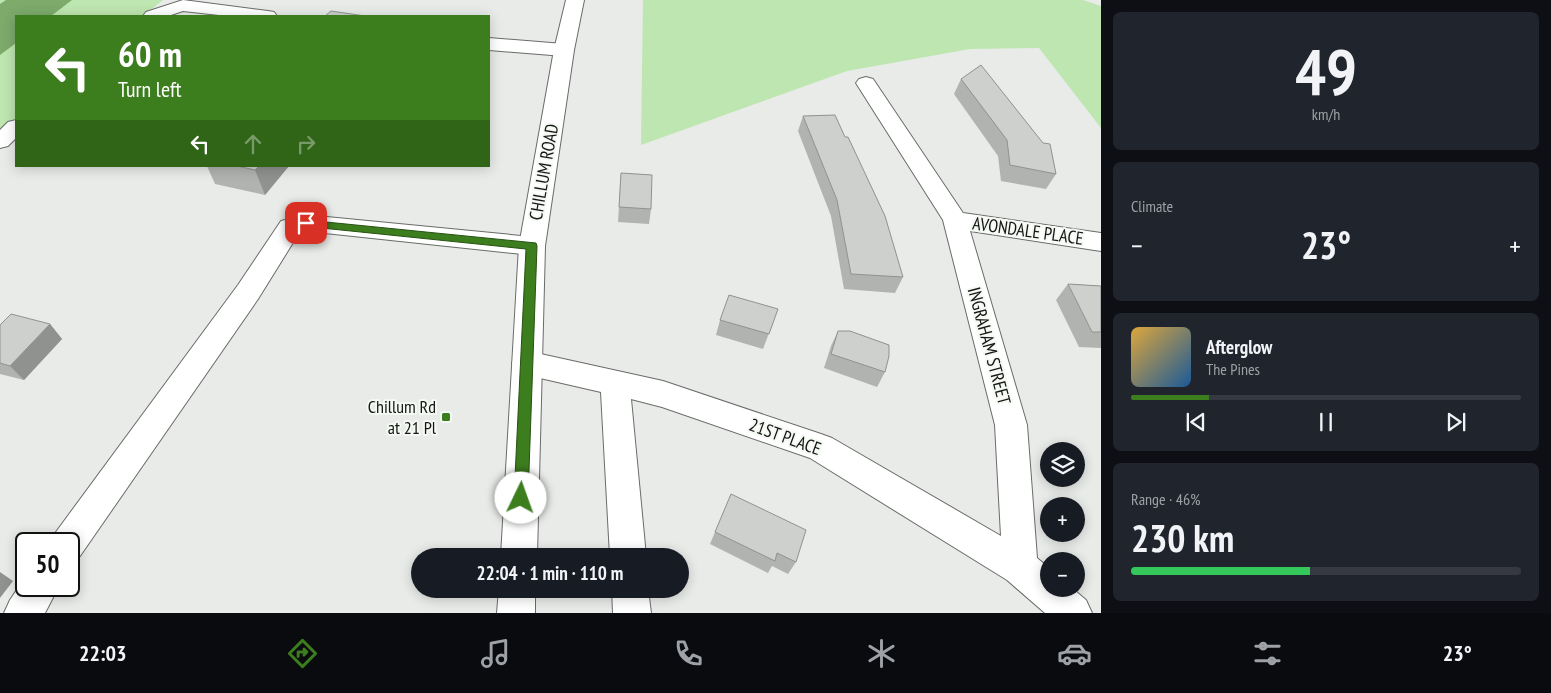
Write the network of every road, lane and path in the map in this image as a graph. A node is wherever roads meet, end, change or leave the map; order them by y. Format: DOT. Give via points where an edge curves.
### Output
graph roads {
  1 [pos="575,0"];
  2 [pos="155,15"];
  3 [pos="259,15"];
  4 [pos="490,44"];
  5 [pos="564,50"];
  6 [pos="866,83"];
  7 [pos="15,128"];
  8 [pos="0,141"];
  9 [pos="955,220"];
  10 [pos="1101,242"];
  11 [pos="532,246"];
  12 [pos="527,363"];
  13 [pos="615,383"];
  14 [pos="77,532"];
  15 [pos="519,548"];
  16 [pos="627,548"];
  17 [pos="1020,567"];
  18 [pos="34,597"];
  19 [pos="517,598"];
  20 [pos="631,598"];
  21 [pos="23,613"];
  22 [pos="516,613"];
  23 [pos="632,613"];
  24 [pos="1073,613"];
  1 -- 5 [label="street, CHILLUM ROAD"];
  2 -- 3 [label="street" via="181,6"];
  4 -- 5 [label="street"];
  5 -- 11 [label="street, CHILLUM ROAD"];
  6 -- 9 [label="street, INGRAHAM STREET"];
  7 -- 8 [label="street"];
  9 -- 10 [label="street, AVONDALE PLACE"];
  9 -- 17 [label="street, INGRAHAM STREET" via="1011,425"];
  11 -- 12 [label="street, CHILLUM ROAD"];
  11 -- 14 [label="street" via="306,223 290,227 248,292"];
  12 -- 13 [label="street, 21ST PLACE"];
  12 -- 15 [label="street, CHILLUM ROAD"];
  13 -- 16 [label="street"];
  13 -- 17 [label="street, 21ST PLACE" via="663,394 821,448"];
  17 -- 24 [label="street"];
  18 -- 21 [label="street"];
  19 -- 22 [label="street"];
  20 -- 23 [label="street"];
}
